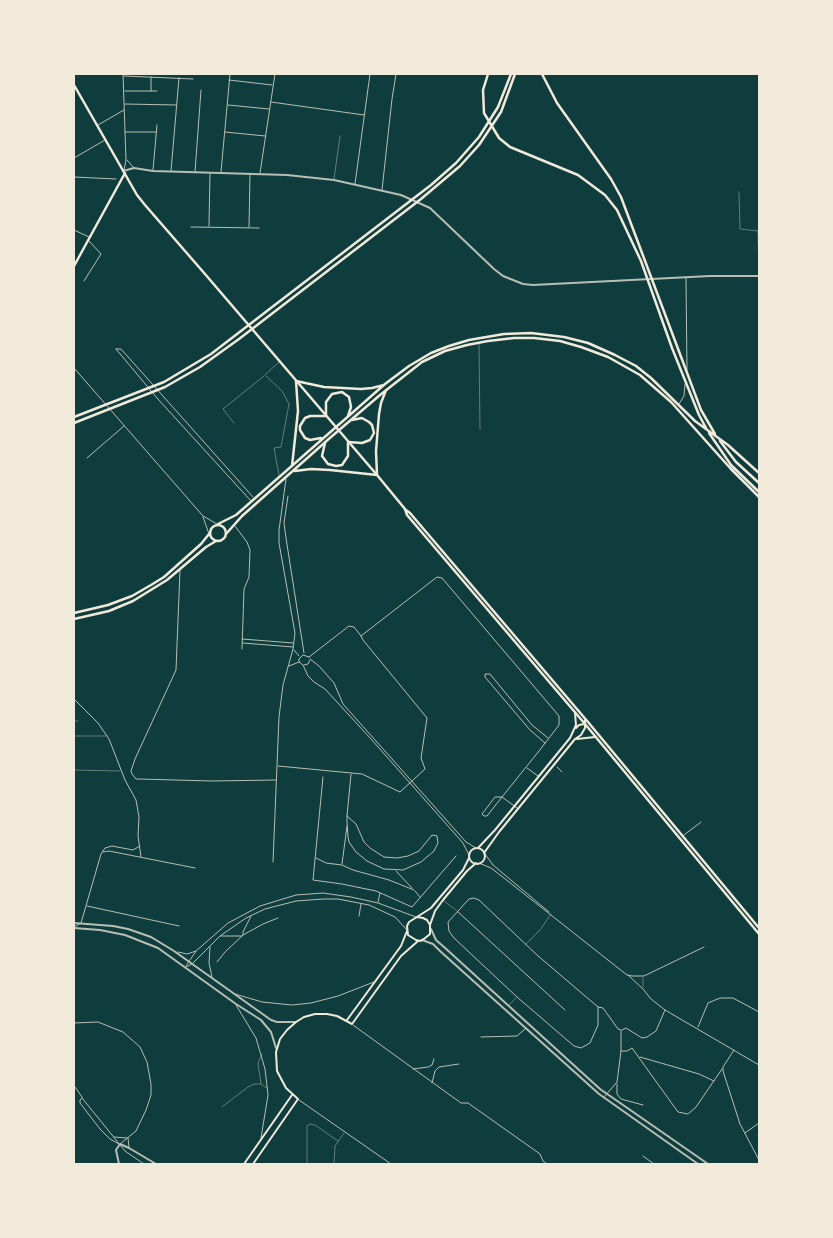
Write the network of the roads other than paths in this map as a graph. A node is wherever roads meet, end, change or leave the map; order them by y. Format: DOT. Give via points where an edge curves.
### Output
graph roads {
  1 [pos="230,74"];
  2 [pos="275,74"];
  3 [pos="370,74"];
  4 [pos="396,74"];
  5 [pos="488,74"];
  6 [pos="511,74"];
  7 [pos="516,74"];
  8 [pos="542,74"];
  9 [pos="123,75"];
  10 [pos="151,76"];
  11 [pos="179,78"];
  12 [pos="193,79"];
  13 [pos="230,80"];
  14 [pos="74,85"];
  15 [pos="273,85"];
  16 [pos="201,90"];
  17 [pos="124,91"];
  18 [pos="151,91"];
  19 [pos="157,91"];
  20 [pos="270,102"];
  21 [pos="124,104"];
  22 [pos="176,105"];
  23 [pos="227,105"];
  24 [pos="269,109"];
  25 [pos="124,110"];
  26 [pos="364,115"];
  27 [pos="98,125"];
  28 [pos="157,125"];
  29 [pos="125,132"];
  30 [pos="157,132"];
  31 [pos="225,132"];
  32 [pos="266,136"];
  33 [pos="340,136"];
  34 [pos="106,139"];
  35 [pos="126,157"];
  36 [pos="74,158"];
  37 [pos="121,165"];
  38 [pos="126,165"];
  39 [pos="134,168"];
  40 [pos="153,171"];
  41 [pos="170,171"];
  42 [pos="124,172"];
  43 [pos="195,172"];
  44 [pos="210,172"];
  45 [pos="221,172"];
  46 [pos="250,173"];
  47 [pos="260,173"];
  48 [pos="74,177"];
  49 [pos="116,179"];
  50 [pos="334,180"];
  51 [pos="355,184"];
  52 [pos="382,190"];
  53 [pos="739,192"];
  54 [pos="191,227"];
  55 [pos="209,227"];
  56 [pos="249,227"];
  57 [pos="260,228"];
  58 [pos="74,230"];
  59 [pos="89,239"];
  60 [pos="74,266"];
  61 [pos="759,276"];
  62 [pos="686,278"];
  63 [pos="84,281"];
  64 [pos="479,342"];
  65 [pos="280,361"];
  66 [pos="74,368"];
  67 [pos="265,375"];
  68 [pos="296,380"];
  69 [pos="385,384"];
  70 [pos="387,389"];
  71 [pos="679,404"];
  72 [pos="326,416"];
  73 [pos="74,417"];
  74 [pos="348,417"];
  75 [pos="351,420"];
  76 [pos="74,422"];
  77 [pos="234,422"];
  78 [pos="124,426"];
  79 [pos="480,429"];
  80 [pos="324,438"];
  81 [pos="326,442"];
  82 [pos="348,442"];
  83 [pos="87,458"];
  84 [pos="292,466"];
  85 [pos="293,471"];
  86 [pos="759,473"];
  87 [pos="377,475"];
  88 [pos="279,476"];
  89 [pos="286,477"];
  90 [pos="759,484"];
  91 [pos="759,492"];
  92 [pos="288,496"];
  93 [pos="759,497"];
  94 [pos="254,499"];
  95 [pos="251,502"];
  96 [pos="405,509"];
  97 [pos="203,516"];
  98 [pos="234,523"];
  99 [pos="218,524"];
  100 [pos="209,534"];
  101 [pos="226,534"];
  102 [pos="216,541"];
  103 [pos="180,569"];
  104 [pos="74,614"];
  105 [pos="74,618"];
  106 [pos="361,636"];
  107 [pos="242,639"];
  108 [pos="242,643"];
  109 [pos="294,643"];
  110 [pos="293,648"];
  111 [pos="242,649"];
  112 [pos="304,654"];
  113 [pos="299,657"];
  114 [pos="309,658"];
  115 [pos="299,662"];
  116 [pos="303,665"];
  117 [pos="288,666"];
  118 [pos="74,699"];
  119 [pos="575,714"];
  120 [pos="74,721"];
  121 [pos="78,721"];
  122 [pos="587,723"];
  123 [pos="576,728"];
  124 [pos="74,736"];
  125 [pos="108,736"];
  126 [pos="595,737"];
  127 [pos="549,738"];
  128 [pos="575,740"];
  129 [pos="545,743"];
  130 [pos="277,766"];
  131 [pos="526,767"];
  132 [pos="556,767"];
  133 [pos="74,770"];
  134 [pos="122,771"];
  135 [pos="562,772"];
  136 [pos="351,774"];
  137 [pos="538,776"];
  138 [pos="323,777"];
  139 [pos="277,780"];
  140 [pos="412,782"];
  141 [pos="410,784"];
  142 [pos="502,797"];
  143 [pos="514,805"];
  144 [pos="518,808"];
  145 [pos="347,816"];
  146 [pos="347,822"];
  147 [pos="702,822"];
  148 [pos="681,837"];
  149 [pos="140,846"];
  150 [pos="477,848"];
  151 [pos="133,850"];
  152 [pos="102,852"];
  153 [pos="484,854"];
  154 [pos="136,856"];
  155 [pos="456,856"];
  156 [pos="140,857"];
  157 [pos="315,857"];
  158 [pos="469,857"];
  159 [pos="273,862"];
  160 [pos="478,863"];
  161 [pos="342,865"];
  162 [pos="195,868"];
  163 [pos="396,870"];
  164 [pos="414,890"];
  165 [pos="323,893"];
  166 [pos="380,893"];
  167 [pos="420,897"];
  168 [pos="324,898"];
  169 [pos="443,900"];
  170 [pos="378,903"];
  171 [pos="361,904"];
  172 [pos="87,906"];
  173 [pos="93,908"];
  174 [pos="86,910"];
  175 [pos="457,911"];
  176 [pos="244,914"];
  177 [pos="551,914"];
  178 [pos="251,916"];
  179 [pos="359,916"];
  180 [pos="417,917"];
  181 [pos="246,918"];
  182 [pos="278,918"];
  183 [pos="81,923"];
  184 [pos="74,925"];
  185 [pos="430,925"];
  186 [pos="179,926"];
  187 [pos="759,926"];
  188 [pos="84,928"];
  189 [pos="431,929"];
  190 [pos="407,931"];
  191 [pos="759,934"];
  192 [pos="213,935"];
  193 [pos="220,936"];
  194 [pos="243,936"];
  195 [pos="216,939"];
  196 [pos="418,940"];
  197 [pos="422,940"];
  198 [pos="211,945"];
  199 [pos="525,945"];
  200 [pos="704,947"];
  201 [pos="174,951"];
  202 [pos="196,951"];
  203 [pos="188,961"];
  204 [pos="217,962"];
  205 [pos="192,964"];
  206 [pos="185,967"];
  207 [pos="627,974"];
  208 [pos="644,976"];
  209 [pos="212,978"];
  210 [pos="377,981"];
  211 [pos="643,989"];
  212 [pos="234,994"];
  213 [pos="517,997"];
  214 [pos="236,1004"];
  215 [pos="508,1006"];
  216 [pos="598,1008"];
  217 [pos="505,1009"];
  218 [pos="566,1010"];
  219 [pos="664,1010"];
  220 [pos="759,1012"];
  221 [pos="346,1021"];
  222 [pos="296,1022"];
  223 [pos="74,1023"];
  224 [pos="352,1024"];
  225 [pos="698,1028"];
  226 [pos="526,1029"];
  227 [pos="621,1030"];
  228 [pos="481,1037"];
  229 [pos="276,1048"];
  230 [pos="734,1049"];
  231 [pos="621,1051"];
  232 [pos="262,1054"];
  233 [pos="639,1056"];
  234 [pos="434,1059"];
  235 [pos="459,1064"];
  236 [pos="759,1065"];
  237 [pos="413,1069"];
  238 [pos="722,1069"];
  239 [pos="714,1081"];
  240 [pos="617,1082"];
  241 [pos="74,1083"];
  242 [pos="432,1083"];
  243 [pos="261,1084"];
  244 [pos="75,1088"];
  245 [pos="268,1088"];
  246 [pos="607,1094"];
  247 [pos="292,1095"];
  248 [pos="604,1097"];
  249 [pos="82,1098"];
  250 [pos="298,1099"];
  251 [pos="643,1105"];
  252 [pos="222,1107"];
  253 [pos="759,1123"];
  254 [pos="345,1132"];
  255 [pos="745,1133"];
  256 [pos="114,1137"];
  257 [pos="128,1138"];
  258 [pos="338,1140"];
  259 [pos="260,1141"];
  260 [pos="120,1144"];
  261 [pos="129,1148"];
  262 [pos="643,1156"];
  263 [pos="759,1160"];
  264 [pos="119,1164"];
  265 [pos="130,1164"];
  266 [pos="145,1164"];
  267 [pos="156,1164"];
  268 [pos="244,1164"];
  269 [pos="253,1164"];
  270 [pos="307,1164"];
  271 [pos="334,1164"];
  272 [pos="392,1164"];
  273 [pos="547,1164"];
  274 [pos="654,1164"];
  275 [pos="698,1164"];
  276 [pos="708,1164"];
  1 -- 13 [label="street"];
  2 -- 15 [label="street"];
  3 -- 26 [label="street"];
  4 -- 52 [label="street"];
  5 -- 91 [label="main road" via="483,90 484,113 499,138 510,147 578,175 605,195 617,210 641,261 698,415 731,465"];
  6 -- 73 [label="main road" via="498,107 479,137 431,185 211,354 164,382"];
  7 -- 76 [label="main road" via="501,112 479,145 421,199 205,364 165,387"];
  8 -- 90 [label="main road" via="557,102 621,196 701,410 736,462"];
  9 -- 10 [label="street"];
  9 -- 17 [label="street"];
  10 -- 11 [label="street"];
  10 -- 18 [label="street"];
  11 -- 12 [label="street"];
  11 -- 22 [label="street"];
  13 -- 15 [label="street"];
  13 -- 23 [label="street"];
  14 -- 27 [label="main road"];
  15 -- 20 [label="street"];
  16 -- 43 [label="street"];
  17 -- 18 [label="street"];
  17 -- 21 [label="street"];
  18 -- 19 [label="street"];
  20 -- 24 [label="street"];
  20 -- 26 [label="street"];
  21 -- 22 [label="street"];
  21 -- 25 [label="street"];
  22 -- 41 [label="street"];
  23 -- 24 [label="street"];
  23 -- 31 [label="street"];
  24 -- 32 [label="street"];
  25 -- 27 [label="street"];
  25 -- 29 [label="street"];
  26 -- 51 [label="street"];
  27 -- 34 [label="main road"];
  28 -- 30 [label="street"];
  29 -- 30 [label="street"];
  29 -- 35 [label="street"];
  30 -- 40 [label="street"];
  31 -- 32 [label="street"];
  31 -- 45 [label="street"];
  32 -- 47 [label="street"];
  33 -- 50 [label="lane"];
  34 -- 36 [label="street"];
  34 -- 37 [label="main road"];
  35 -- 38 [label="street"];
  35 -- 39 [label="street"];
  37 -- 38 [label="street"];
  37 -- 42 [label="main road"];
  38 -- 42 [label="street"];
  39 -- 40 [label="street"];
  39 -- 42 [label="street"];
  40 -- 41 [label="street"];
  41 -- 43 [label="street"];
  42 -- 59 [label="main road"];
  42 -- 65 [label="main road" via="145,205"];
  43 -- 44 [label="street"];
  44 -- 45 [label="street"];
  44 -- 55 [label="street"];
  45 -- 46 [label="street"];
  46 -- 47 [label="street"];
  46 -- 56 [label="street"];
  47 -- 50 [label="street"];
  48 -- 49 [label="street"];
  50 -- 51 [label="street"];
  51 -- 52 [label="street"];
  52 -- 62 [label="street" via="406,196 430,208 484,260 514,281 533,285"];
  53 -- 61 [label="lane" via="740,229 758,231"];
  54 -- 55 [label="street"];
  55 -- 56 [label="street"];
  56 -- 57 [label="street"];
  58 -- 59 [label="street"];
  59 -- 60 [label="main road"];
  59 -- 63 [label="street" via="101,254"];
  61 -- 62 [label="street"];
  62 -- 71 [label="street" via="688,363 684,396"];
  64 -- 70 [label="main road" via="445,351 422,362"];
  64 -- 79 [label="lane"];
  64 -- 93 [label="main road" via="514,338 560,341 625,366 671,402"];
  65 -- 67 [label="lane"];
  65 -- 68 [label="main road"];
  66 -- 78 [label="street"];
  67 -- 77 [label="lane" via="222,410"];
  67 -- 88 [label="lane" via="282,391 289,404 280,447 274,448"];
  68 -- 69 [label="main road" via="317,386 361,389"];
  68 -- 72 [label="main road"];
  68 -- 84 [label="main road" via="298,411"];
  69 -- 71 [label="main road" via="422,358 459,342 498,334 543,333 580,341 615,355 644,372"];
  69 -- 74 [label="main road"];
  70 -- 75 [label="main road"];
  70 -- 87 [label="main road" via="379,414"];
  71 -- 86 [label="main road"];
  72 -- 74 [label="main road" via="326,402 338,392 351,401"];
  72 -- 80 [label="main road" via="310,416 300,426 305,438"];
  72 -- 82 [label="main road"];
  74 -- 80 [label="main road"];
  75 -- 81 [label="main road"];
  75 -- 82 [label="main road" via="366,419 374,433 367,442"];
  78 -- 83 [label="street"];
  78 -- 97 [label="street"];
  80 -- 84 [label="main road"];
  81 -- 82 [label="main road" via="322,456 328,464 336,466 348,456"];
  81 -- 85 [label="main road"];
  82 -- 87 [label="main road"];
  84 -- 88 [label="main road"];
  85 -- 87 [label="main road" via="311,469"];
  85 -- 89 [label="main road"];
  87 -- 96 [label="main road"];
  88 -- 94 [label="main road"];
  89 -- 98 [label="main road"];
  89 -- 109 [label="street" via="279,537"];
  92 -- 112 [label="street" via="284,523"];
  94 -- 95 [label="main road"];
  94 -- 95 [label="street" via="121,349 116,349"];
  95 -- 99 [label="main road"];
  96 -- 119 [label="main road"];
  96 -- 122 [label="main road"];
  97 -- 99 [label="street"];
  97 -- 100 [label="street"];
  98 -- 101 [label="main road"];
  98 -- 107 [label="street" via="250,550"];
  99 -- 100 [label="main road" via="211,527"];
  99 -- 101 [label="main road" via="223,526"];
  100 -- 102 [label="main road"];
  100 -- 104 [label="main road" via="164,576 145,589 108,605"];
  101 -- 102 [label="main road" via="224,539"];
  102 -- 103 [label="main road"];
  103 -- 105 [label="main road" via="154,590 133,601"];
  103 -- 139 [label="street" via="176,670 135,760 132,774 136,779"];
  106 -- 114 [label="street" via="354,627 348,626"];
  106 -- 127 [label="street" via="440,577 557,713 559,725"];
  106 -- 140 [label="street" via="427,718 421,758 426,768"];
  107 -- 108 [label="street"];
  107 -- 109 [label="street"];
  108 -- 110 [label="street"];
  108 -- 111 [label="street"];
  109 -- 110 [label="street"];
  110 -- 113 [label="street"];
  110 -- 117 [label="street"];
  112 -- 113 [label="street"];
  112 -- 114 [label="street"];
  113 -- 115 [label="street"];
  114 -- 116 [label="street" via="308,664"];
  114 -- 140 [label="street" via="334,683 343,704"];
  115 -- 116 [label="street"];
  115 -- 117 [label="street"];
  116 -- 141 [label="street" via="308,676 325,689"];
  117 -- 130 [label="street" via="281,697"];
  118 -- 125 [label="street"];
  119 -- 122 [label="main road"];
  119 -- 123 [label="main road"];
  120 -- 121 [label="lane"];
  122 -- 123 [label="main road"];
  122 -- 126 [label="main road"];
  122 -- 128 [label="main road"];
  122 -- 148 [label="main road"];
  123 -- 137 [label="main road"];
  124 -- 125 [label="lane"];
  125 -- 134 [label="street"];
  126 -- 128 [label="main road"];
  126 -- 148 [label="main road"];
  127 -- 129 [label="street"];
  127 -- 129 [label="street" via="532,725 490,674 485,674 530,730"];
  128 -- 144 [label="main road"];
  129 -- 131 [label="street"];
  130 -- 136 [label="street"];
  130 -- 139 [label="street"];
  131 -- 137 [label="street"];
  131 -- 142 [label="street"];
  132 -- 135 [label="street"];
  133 -- 134 [label="lane"];
  134 -- 149 [label="street" via="136,800"];
  136 -- 141 [label="street" via="362,774 400,792"];
  136 -- 145 [label="street"];
  137 -- 143 [label="main road"];
  138 -- 157 [label="street"];
  139 -- 159 [label="street"];
  140 -- 141 [label="street"];
  140 -- 150 [label="street" via="466,842"];
  141 -- 158 [label="street" via="463,843"];
  142 -- 142 [label="street" via="494,798 482,815 487,816"];
  142 -- 143 [label="street"];
  143 -- 144 [label="street"];
  143 -- 150 [label="main road"];
  144 -- 153 [label="main road"];
  145 -- 146 [label="street"];
  145 -- 163 [label="street" via="356,824 364,842 384,857 408,856 419,851 432,835 437,836 434,851 421,862"];
  146 -- 161 [label="street"];
  146 -- 163 [label="street" via="349,842 356,852 374,865"];
  147 -- 148 [label="street"];
  148 -- 187 [label="main road"];
  148 -- 191 [label="main road"];
  149 -- 151 [label="street"];
  149 -- 156 [label="street"];
  150 -- 153 [label="main road"];
  150 -- 158 [label="main road" via="471,850"];
  151 -- 152 [label="street" via="110,846"];
  151 -- 154 [label="street"];
  152 -- 154 [label="street"];
  152 -- 172 [label="street"];
  153 -- 160 [label="main road" via="484,859"];
  153 -- 177 [label="street"];
  154 -- 156 [label="street"];
  155 -- 167 [label="street"];
  156 -- 162 [label="street"];
  157 -- 161 [label="street" via="326,863"];
  157 -- 166 [label="street" via="313,880"];
  158 -- 160 [label="main road"];
  158 -- 180 [label="main road" via="431,908"];
  160 -- 169 [label="main road" via="466,872"];
  160 -- 177 [label="street" via="490,868"];
  161 -- 164 [label="street"];
  163 -- 164 [label="street"];
  164 -- 167 [label="street"];
  165 -- 168 [label="street"];
  165 -- 170 [label="street"];
  165 -- 176 [label="street" via="296,895"];
  166 -- 167 [label="street" via="412,906"];
  166 -- 170 [label="street"];
  168 -- 171 [label="street"];
  168 -- 178 [label="street" via="289,902"];
  169 -- 175 [label="lane"];
  169 -- 185 [label="main road"];
  170 -- 180 [label="street"];
  171 -- 179 [label="street"];
  171 -- 190 [label="street" via="389,914"];
  172 -- 173 [label="street"];
  172 -- 174 [label="street"];
  173 -- 174 [label="street"];
  173 -- 186 [label="street"];
  174 -- 183 [label="street"];
  175 -- 199 [label="street" via="469,899 479,900"];
  175 -- 213 [label="street" via="448,922 449,931"];
  175 -- 218 [label="street"];
  176 -- 181 [label="street"];
  176 -- 192 [label="street"];
  177 -- 199 [label="lane"];
  177 -- 207 [label="street"];
  178 -- 181 [label="street"];
  178 -- 194 [label="street"];
  180 -- 185 [label="main road" via="427,920"];
  180 -- 190 [label="main road" via="409,922"];
  181 -- 193 [label="street"];
  182 -- 194 [label="street"];
  183 -- 184 [label="street"];
  183 -- 184 [label="street"];
  183 -- 188 [label="street"];
  183 -- 201 [label="street" via="131,930"];
  184 -- 188 [label="street"];
  185 -- 189 [label="main road"];
  188 -- 206 [label="street" via="146,942"];
  189 -- 197 [label="main road"];
  189 -- 215 [label="street" via="440,943"];
  190 -- 196 [label="main road"];
  190 -- 210 [label="main road" via="401,946"];
  192 -- 195 [label="street"];
  192 -- 202 [label="street"];
  193 -- 194 [label="street"];
  193 -- 195 [label="street"];
  194 -- 204 [label="street"];
  195 -- 198 [label="street"];
  196 -- 197 [label="main road"];
  196 -- 224 [label="main road" via="401,956"];
  197 -- 217 [label="street" via="436,948"];
  198 -- 205 [label="street"];
  198 -- 209 [label="street" via="209,963"];
  199 -- 216 [label="street"];
  200 -- 208 [label="street"];
  201 -- 202 [label="street" via="187,954"];
  201 -- 203 [label="street"];
  202 -- 203 [label="street"];
  203 -- 205 [label="street"];
  203 -- 206 [label="street"];
  205 -- 206 [label="street"];
  205 -- 209 [label="street"];
  206 -- 214 [label="street"];
  207 -- 208 [label="street"];
  207 -- 211 [label="street"];
  208 -- 211 [label="lane"];
  209 -- 212 [label="street"];
  210 -- 212 [label="street" via="311,1003 279,1005"];
  210 -- 221 [label="main road"];
  211 -- 219 [label="street"];
  212 -- 222 [label="street" via="272,1020"];
  213 -- 215 [label="lane"];
  213 -- 216 [label="street" via="560,1036 581,1048 590,1043 598,1025"];
  214 -- 229 [label="street" via="268,1027"];
  214 -- 232 [label="street"];
  215 -- 217 [label="lane"];
  215 -- 246 [label="street"];
  216 -- 227 [label="street" via="603,1008"];
  217 -- 226 [label="street"];
  219 -- 225 [label="street"];
  219 -- 227 [label="street" via="656,1031 647,1037 642,1038 626,1028"];
  220 -- 225 [label="street" via="733,998 720,998 708,1003"];
  221 -- 222 [label="main road" via="321,1013"];
  221 -- 224 [label="main road"];
  222 -- 229 [label="main road" via="283,1034"];
  223 -- 257 [label="street" via="98,1022 120,1030 131,1037 144,1056 151,1078 151,1095 140,1124"];
  224 -- 237 [label="street"];
  225 -- 230 [label="street"];
  226 -- 228 [label="street" via="518,1036"];
  226 -- 248 [label="street"];
  227 -- 231 [label="street"];
  229 -- 247 [label="main road" via="276,1071"];
  230 -- 236 [label="street"];
  230 -- 238 [label="street"];
  231 -- 233 [label="street" via="632,1048"];
  231 -- 240 [label="street"];
  232 -- 243 [label="lane" via="258,1063"];
  232 -- 245 [label="street"];
  233 -- 239 [label="street"];
  233 -- 239 [label="street" via="678,1112 688,1114"];
  234 -- 237 [label="street" via="428,1067"];
  235 -- 242 [label="street" via="439,1067"];
  237 -- 242 [label="street"];
  238 -- 239 [label="street"];
  238 -- 255 [label="street"];
  240 -- 246 [label="street"];
  240 -- 251 [label="street" via="617,1094 621,1099"];
  241 -- 244 [label="street"];
  242 -- 273 [label="street" via="540,1154"];
  243 -- 245 [label="lane"];
  243 -- 252 [label="lane" via="248,1087"];
  244 -- 249 [label="street"];
  245 -- 259 [label="street"];
  246 -- 248 [label="street"];
  246 -- 276 [label="street"];
  247 -- 250 [label="main road"];
  247 -- 259 [label="main road"];
  248 -- 275 [label="street"];
  249 -- 256 [label="street"];
  249 -- 260 [label="street" via="79,1102 100,1129"];
  250 -- 254 [label="street"];
  250 -- 269 [label="main road"];
  253 -- 255 [label="street"];
  254 -- 258 [label="lane"];
  254 -- 272 [label="street"];
  255 -- 263 [label="street"];
  256 -- 257 [label="street"];
  256 -- 260 [label="street"];
  257 -- 260 [label="street"];
  257 -- 261 [label="street"];
  258 -- 270 [label="lane" via="315,1125 307,1126"];
  258 -- 271 [label="lane"];
  259 -- 268 [label="main road"];
  260 -- 261 [label="street"];
  260 -- 264 [label="street" via="116,1153"];
  260 -- 266 [label="street"];
  261 -- 267 [label="street"];
  262 -- 274 [label="street"];
  265 -- 266 [label="street"];
}
